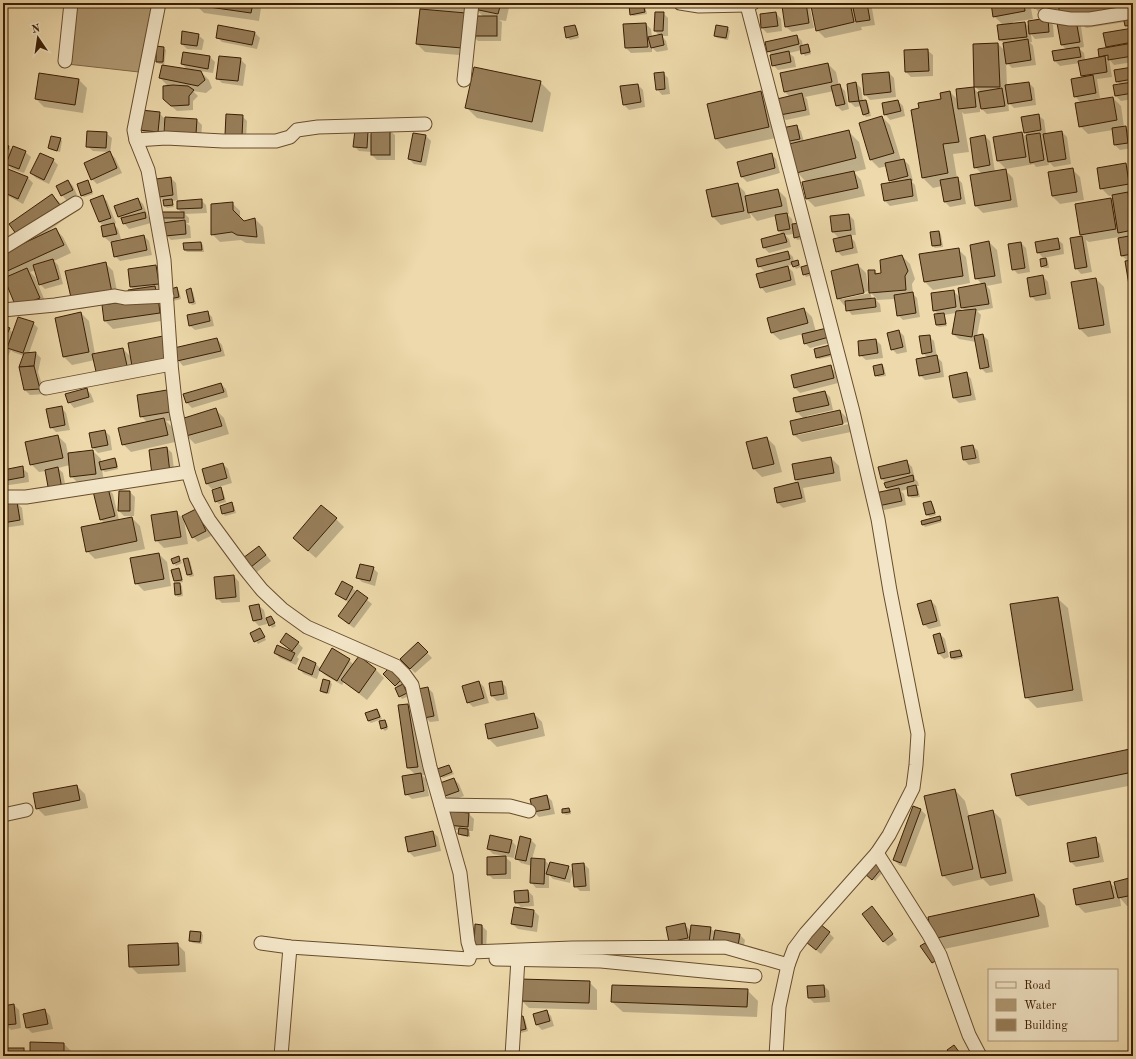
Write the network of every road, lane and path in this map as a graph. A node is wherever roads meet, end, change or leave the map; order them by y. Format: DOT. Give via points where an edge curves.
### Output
graph roads {
  1 [pos="71,3"];
  2 [pos="159,3"];
  3 [pos="472,3"];
  4 [pos="680,3"];
  5 [pos="750,4"];
  6 [pos="1133,12"];
  7 [pos="1045,15"];
  8 [pos="65,60"];
  9 [pos="464,80"];
  10 [pos="425,124"];
  11 [pos="136,140"];
  12 [pos="76,203"];
  13 [pos="3,248"];
  14 [pos="166,296"];
  15 [pos="3,310"];
  16 [pos="171,364"];
  17 [pos="46,388"];
  18 [pos="188,472"];
  19 [pos="3,497"];
  20 [pos="441,805"];
  21 [pos="26,810"];
  22 [pos="529,811"];
  23 [pos="3,815"];
  24 [pos="877,853"];
  25 [pos="261,943"];
  26 [pos="290,947"];
  27 [pos="470,955"];
  28 [pos="518,959"];
  29 [pos="788,965"];
  30 [pos="755,976"];
  31 [pos="281,1056"];
  32 [pos="512,1056"];
  33 [pos="776,1056"];
  34 [pos="980,1056"];
  1 -- 8 [label="street"];
  2 -- 11 [label="street" via="134,130"];
  3 -- 9 [label="street"];
  4 -- 5 [label="street" via="699,6"];
  5 -- 24 [label="street" via="878,519 918,734 913,788"];
  6 -- 7 [label="street" via="1090,19"];
  10 -- 11 [label="street" via="318,127 297,130 290,136 276,141 166,138"];
  11 -- 14 [label="street" via="148,170 164,260"];
  12 -- 13 [label="street"];
  14 -- 15 [label="street" via="115,296"];
  14 -- 16 [label="street"];
  16 -- 17 [label="street"];
  16 -- 18 [label="street" via="176,411"];
  18 -- 19 [label="street" via="26,498"];
  18 -- 20 [label="street" via="196,497 209,520 244,569 282,609 307,627 396,666 404,674 412,685"];
  20 -- 22 [label="street" via="510,806"];
  20 -- 27 [label="street" via="460,873"];
  21 -- 23 [label="street"];
  24 -- 29 [label="street" via="806,933 794,949"];
  24 -- 34 [label="street" via="940,955 969,1035"];
  25 -- 26 [label="street"];
  26 -- 27 [label="street"];
  26 -- 31 [label="street"];
  27 -- 28 [label="street"];
  27 -- 29 [label="street" via="572,948 725,947"];
  28 -- 30 [label="street" via="601,961"];
  28 -- 32 [label="street"];
  29 -- 33 [label="street" via="779,1007"];
}
